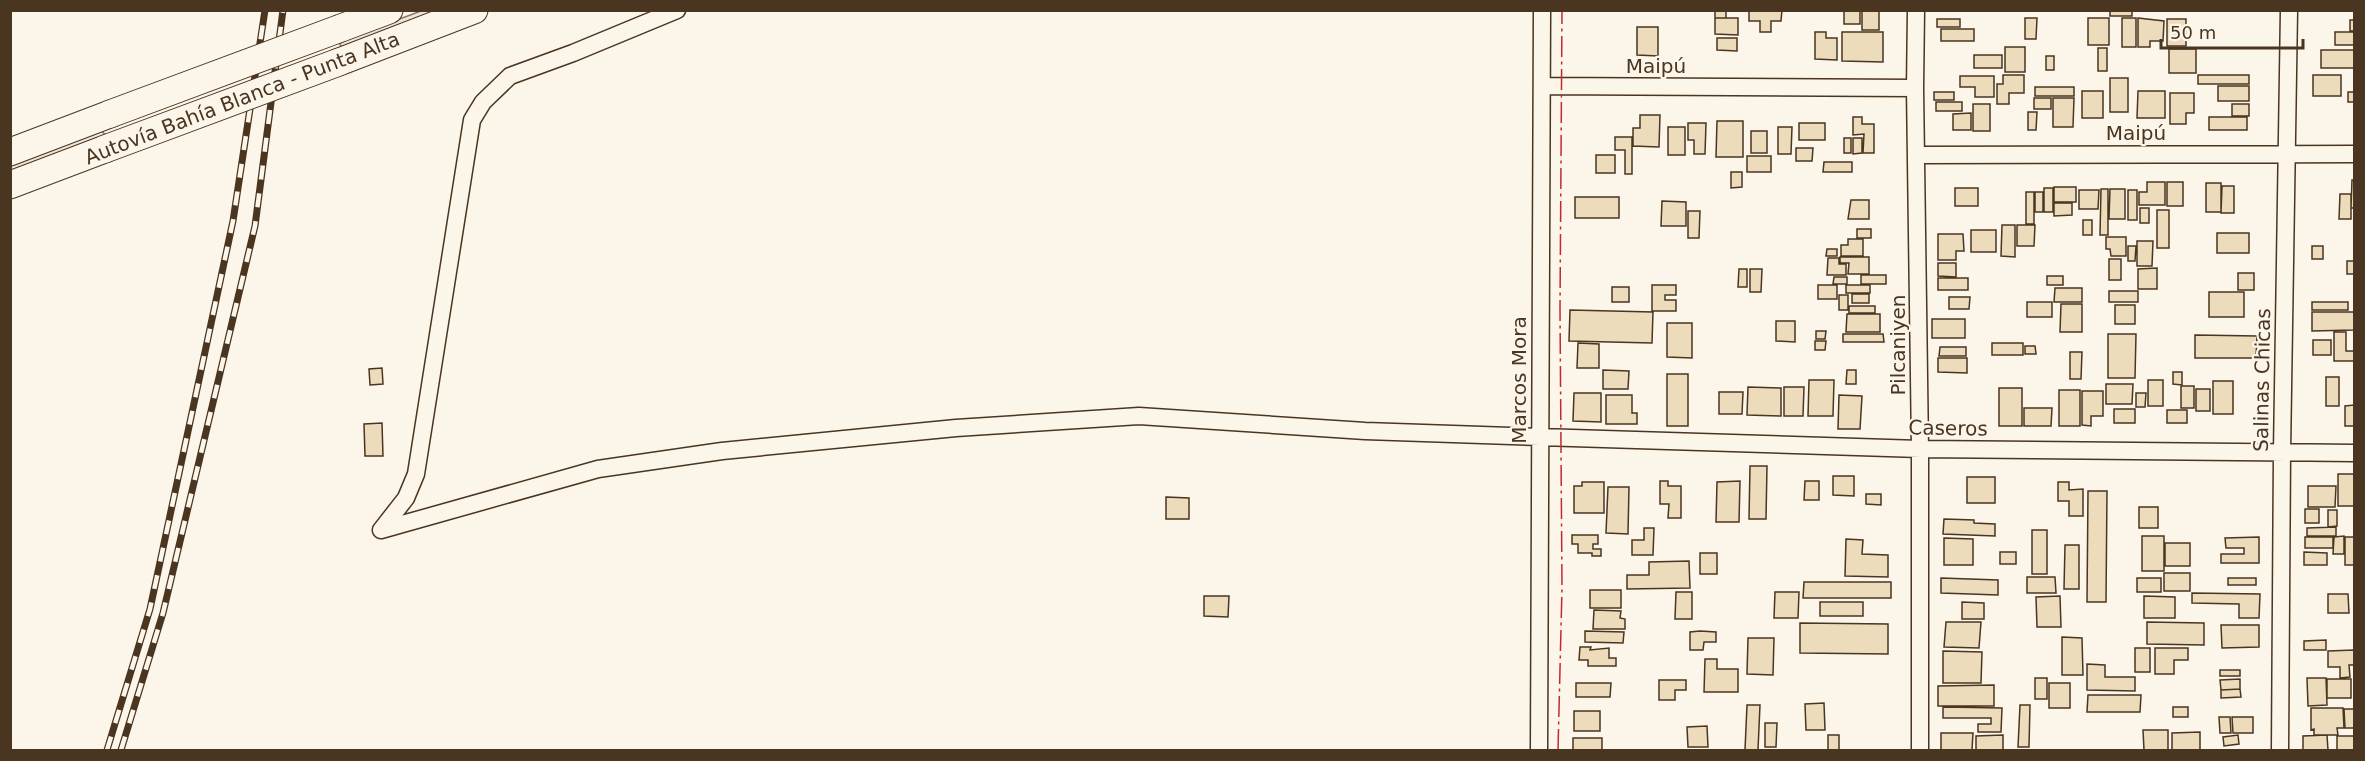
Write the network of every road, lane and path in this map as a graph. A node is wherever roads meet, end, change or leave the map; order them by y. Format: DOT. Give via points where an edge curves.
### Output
graph roads {
  1 [pos="388,10"];
  2 [pos="474,10"];
  3 [pos="677,10"];
  4 [pos="1542,10"];
  5 [pos="1916,10"];
  6 [pos="2289,10"];
  7 [pos="1542,86"];
  8 [pos="1915,88"];
  9 [pos="10,152"];
  10 [pos="2287,154"];
  11 [pos="2355,154"];
  12 [pos="1917,155"];
  13 [pos="10,185"];
  14 [pos="1540,437"];
  15 [pos="1920,449"];
  16 [pos="2282,452"];
  17 [pos="2355,453"];
  18 [pos="1539,750"];
  19 [pos="1920,750"];
  20 [pos="2280,750"];
  1 -- 9 [label="main road, Autovía Bahía Blanca - Punta Alta, bridge"];
  2 -- 13 [label="main road, Autovía Bahía Blanca - Punta Alta, bridge"];
  3 -- 14 [label="street, Caseros" via="510,76 483,102 472,120 416,474 406,498 381,530 598,469 722,451 956,428 1139,416 1365,431"];
  4 -- 7 [label="street, Marcos Mora"];
  5 -- 8 [label="street, Pilcaniyen"];
  6 -- 10 [label="street, Salinas Chicas"];
  7 -- 8 [label="street, Maipú"];
  7 -- 14 [label="street, Marcos Mora"];
  8 -- 12 [label="street, Pilcaniyen"];
  10 -- 11 [label="street, Maipú"];
  10 -- 12 [label="street, Maipú"];
  10 -- 16 [label="street, Salinas Chicas"];
  12 -- 15 [label="street, Pilcaniyen"];
  14 -- 15 [label="street, Caseros"];
  14 -- 18 [label="street, Marcos Mora"];
  15 -- 16 [label="street, Caseros"];
  15 -- 19 [label="street, Pilcaniyen"];
  16 -- 17 [label="street, Caseros"];
  16 -- 20 [label="street, Salinas Chicas"];
}
